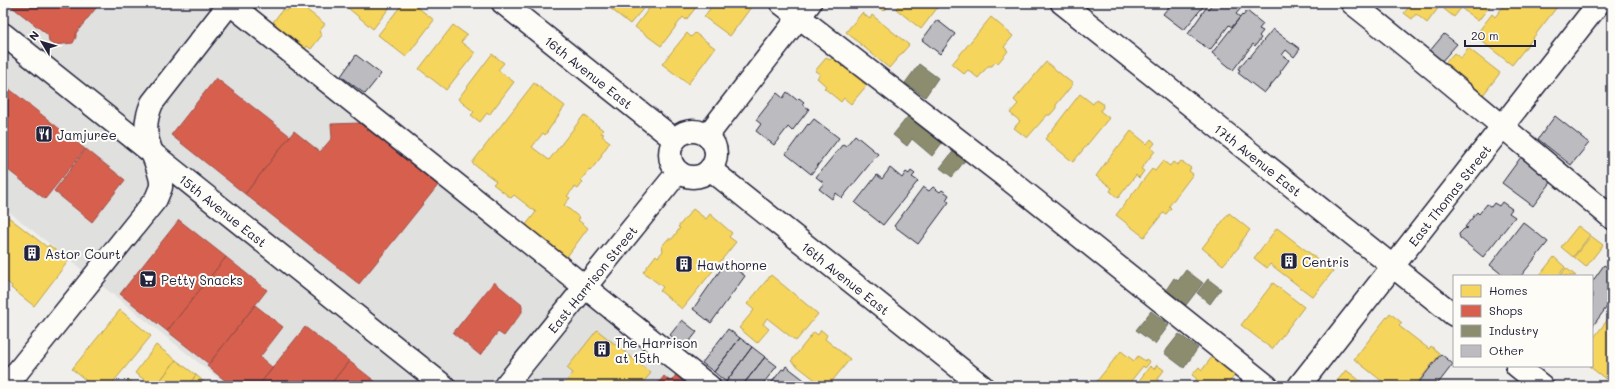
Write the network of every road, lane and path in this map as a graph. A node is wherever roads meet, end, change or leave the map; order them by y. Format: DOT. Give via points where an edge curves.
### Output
graph roads {
  1 [pos="229,3"];
  2 [pos="503,3"];
  3 [pos="781,3"];
  4 [pos="1062,3"];
  5 [pos="1352,3"];
  6 [pos="1599,3"];
  7 [pos="804,10"];
  8 [pos="3,34"];
  9 [pos="1502,127"];
  10 [pos="707,136"];
  11 [pos="675,140"];
  12 [pos="151,154"];
  13 [pos="710,168"];
  14 [pos="678,172"];
  15 [pos="1612,218"];
  16 [pos="1392,266"];
  17 [pos="584,288"];
  18 [pos="1453,314"];
  19 [pos="1518,367"];
  20 [pos="10,381"];
  21 [pos="444,386"];
  22 [pos="505,386"];
  23 [pos="709,386"];
  24 [pos="982,386"];
  25 [pos="1267,386"];
  26 [pos="1299,386"];
  27 [pos="1542,386"];
  1 -- 12 [label="street" via="152,103 146,121 146,136"];
  1 -- 17 [label="street"];
  2 -- 11 [label="street, 16th Avenue East"];
  3 -- 7 [label="street"];
  4 -- 16 [label="street, 17th Avenue East"];
  5 -- 9 [label="street" via="1455,85"];
  6 -- 9 [label="street, East Thomas Street"];
  7 -- 10 [label="street"];
  7 -- 25 [label="street" via="1002,174"];
  8 -- 12 [label="street, 15th Avenue East"];
  9 -- 15 [label="street"];
  9 -- 16 [label="street, East Thomas Street"];
  10 -- 11 [label="street" via="698,131 690,131"];
  10 -- 13 [label="street" via="716,153"];
  11 -- 14 [label="street" via="670,158"];
  12 -- 20 [label="street" via="161,181 156,199"];
  12 -- 21 [label="street, 15th Avenue East"];
  13 -- 14 [label="street" via="700,176 692,177"];
  13 -- 24 [label="street, 16th Avenue East"];
  14 -- 17 [label="street, East Harrison Street"];
  16 -- 18 [label="street, 17th Avenue East"];
  16 -- 26 [label="street, East Thomas Street"];
  17 -- 22 [label="street, East Harrison Street"];
  17 -- 23 [label="street"];
  19 -- 27 [label="street"];
}
